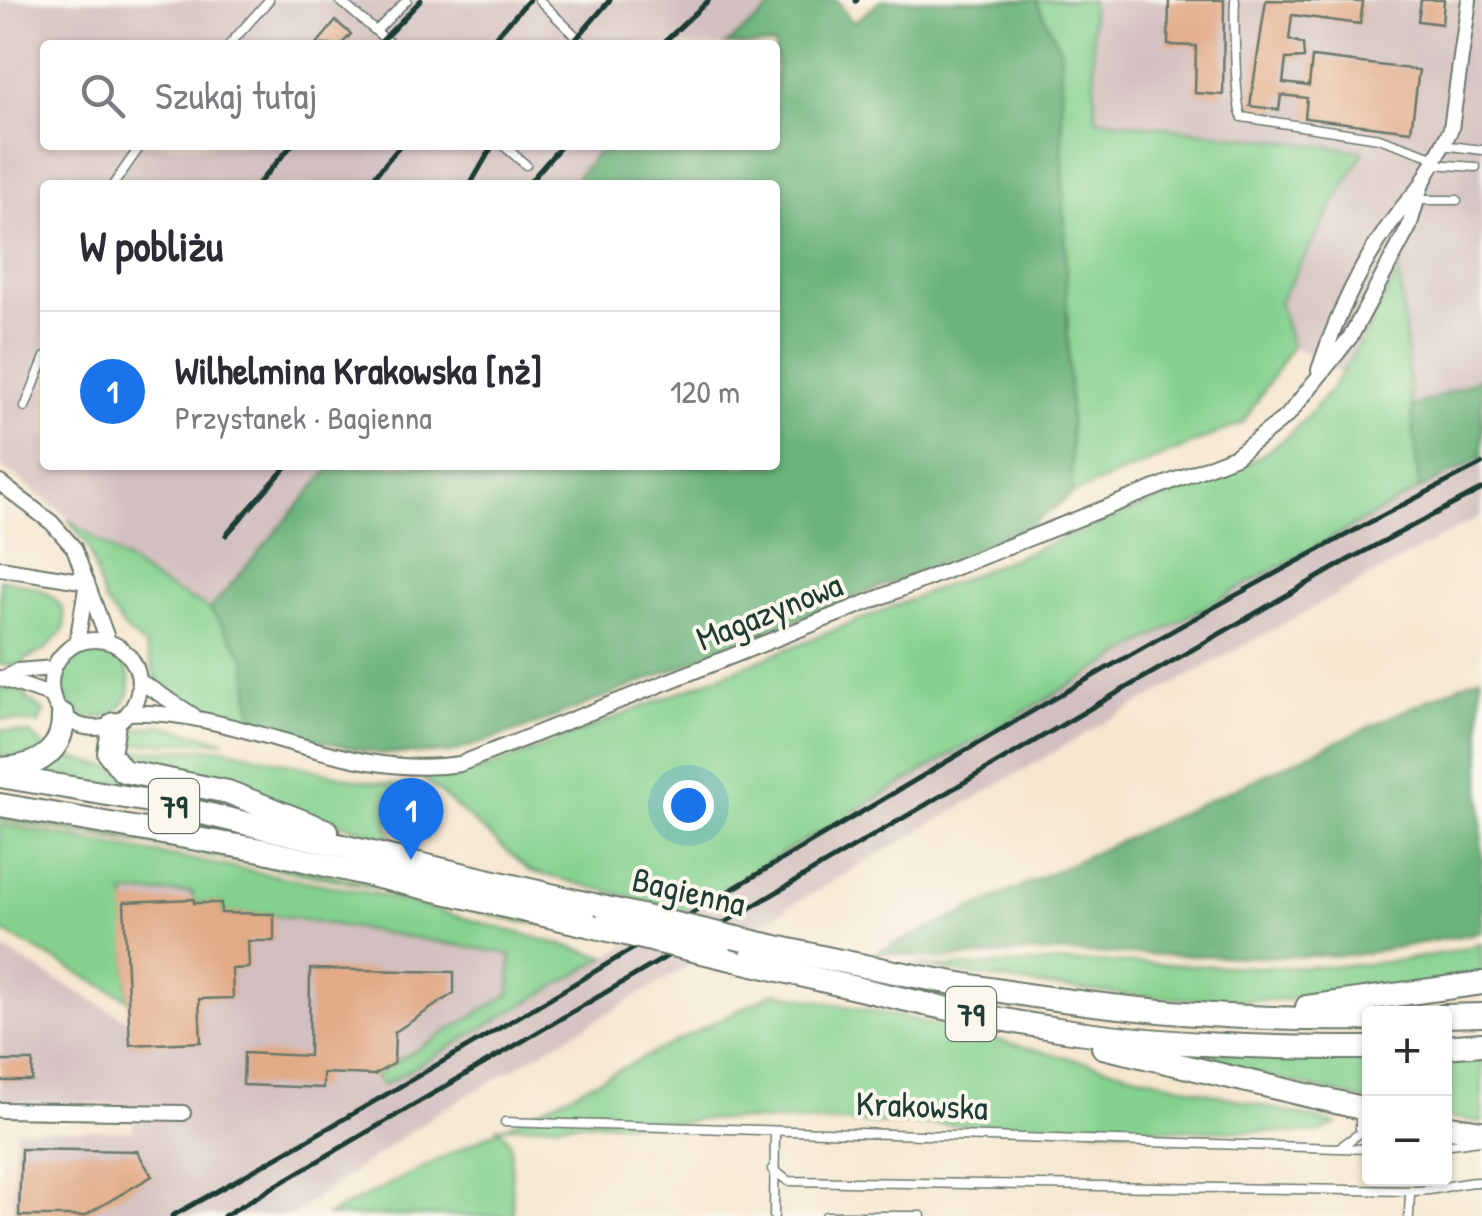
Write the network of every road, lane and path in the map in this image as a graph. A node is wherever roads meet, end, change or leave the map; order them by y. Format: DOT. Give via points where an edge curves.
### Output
graph roads {
  1 [pos="269,0"];
  2 [pos="339,0"];
  3 [pos="406,0"];
  4 [pos="539,0"];
  5 [pos="1236,0"];
  6 [pos="1470,0"];
  7 [pos="376,31"];
  8 [pos="234,40"];
  9 [pos="386,40"];
  10 [pos="580,40"];
  11 [pos="137,150"];
  12 [pos="509,150"];
  13 [pos="1482,150"];
  14 [pos="1437,156"];
  15 [pos="526,165"];
  16 [pos="1476,167"];
  17 [pos="116,180"];
  18 [pos="1419,193"];
  19 [pos="1457,200"];
  20 [pos="40,370"];
  21 [pos="25,407"];
  22 [pos="0,483"];
  23 [pos="0,568"];
  24 [pos="87,582"];
  25 [pos="108,641"];
  26 [pos="77,643"];
  27 [pos="54,668"];
  28 [pos="2,678"];
  29 [pos="139,681"];
  30 [pos="58,705"];
  31 [pos="121,718"];
  32 [pos="202,720"];
  33 [pos="0,772"];
  34 [pos="0,805"];
  35 [pos="346,845"];
  36 [pos="599,917"];
  37 [pos="1482,983"];
  38 [pos="1482,1015"];
  39 [pos="1221,1016"];
  40 [pos="1452,1016"];
  41 [pos="1362,1019"];
  42 [pos="1063,1030"];
  43 [pos="1482,1044"];
  44 [pos="1452,1046"];
  45 [pos="1362,1048"];
  46 [pos="1362,1109"];
  47 [pos="0,1110"];
  48 [pos="184,1113"];
  49 [pos="1362,1121"];
  50 [pos="506,1122"];
  51 [pos="1452,1127"];
  52 [pos="775,1131"];
  53 [pos="1482,1132"];
  54 [pos="1482,1140"];
  55 [pos="1452,1144"];
  56 [pos="1337,1148"];
  57 [pos="1362,1149"];
  58 [pos="772,1170"];
  59 [pos="1482,1182"];
  60 [pos="1410,1191"];
  61 [pos="774,1216"];
  62 [pos="826,1216"];
  63 [pos="921,1216"];
  64 [pos="1409,1216"];
  1 -- 8 [label="lane"];
  2 -- 7 [label="lane"];
  3 -- 7 [label="lane"];
  4 -- 10 [label="lane"];
  5 -- 14 [label="lane" via="1232,38 1242,117 1379,138"];
  6 -- 14 [label="street, Magazynowa" via="1454,118"];
  7 -- 9 [label="lane"];
  11 -- 17 [label="lane"];
  12 -- 15 [label="lane"];
  13 -- 14 [label="lane"];
  14 -- 16 [label="lane"];
  14 -- 18 [label="street, Magazynowa"];
  18 -- 19 [label="lane"];
  18 -- 32 [label="street, Magazynowa" via="1390,219 1334,327 1317,376 1288,415 1236,456 478,759 441,767 379,764"];
  20 -- 21 [label="lane"];
  22 -- 24 [label="street" via="67,538"];
  23 -- 24 [label="street"];
  24 -- 25 [label="street"];
  24 -- 26 [label="street"];
  25 -- 26 [label="street"];
  25 -- 29 [label="street" via="133,660"];
  26 -- 27 [label="street"];
  27 -- 28 [label="street"];
  27 -- 30 [label="street"];
  28 -- 30 [label="street"];
  29 -- 31 [label="street"];
  29 -- 32 [label="street, Magazynowa"];
  30 -- 31 [label="street" via="93,728"];
  30 -- 33 [label="main road" via="64,728 51,752"];
  31 -- 32 [label="street, Magazynowa"];
  31 -- 35 [label="main road" via="109,752 123,771 228,792 310,822"];
  33 -- 35 [label="main road, Bagienna / 79"];
  34 -- 36 [label="main road, Bagienna / 79"];
  35 -- 36 [label="main road, Bagienna / 79"];
  36 -- 39 [label="main road, Bagienna / 79, bridge" via="746,940 1004,995"];
  36 -- 42 [label="main road, Bagienna / 79, bridge" via="722,957"];
  37 -- 39 [label="main road"];
  38 -- 40 [label="main road"];
  39 -- 41 [label="main road, Bagienna / 79"];
  42 -- 45 [label="main road, Bagienna / 79" via="1200,1044"];
  42 -- 46 [label="main road" via="1104,1047"];
  43 -- 44 [label="main road"];
  47 -- 48 [label="street"];
  49 -- 56 [label="lane" via="1360,1133"];
  50 -- 52 [label="lane, Krakowska"];
  51 -- 53 [label="main road"];
  52 -- 56 [label="lane, Krakowska"];
  52 -- 58 [label="lane"];
  54 -- 55 [label="lane"];
  56 -- 57 [label="lane, Krakowska"];
  58 -- 60 [label="lane" via="788,1180"];
  58 -- 61 [label="lane"];
  59 -- 60 [label="lane"];
  60 -- 64 [label="lane"];
  62 -- 63 [label="lane"];
}
